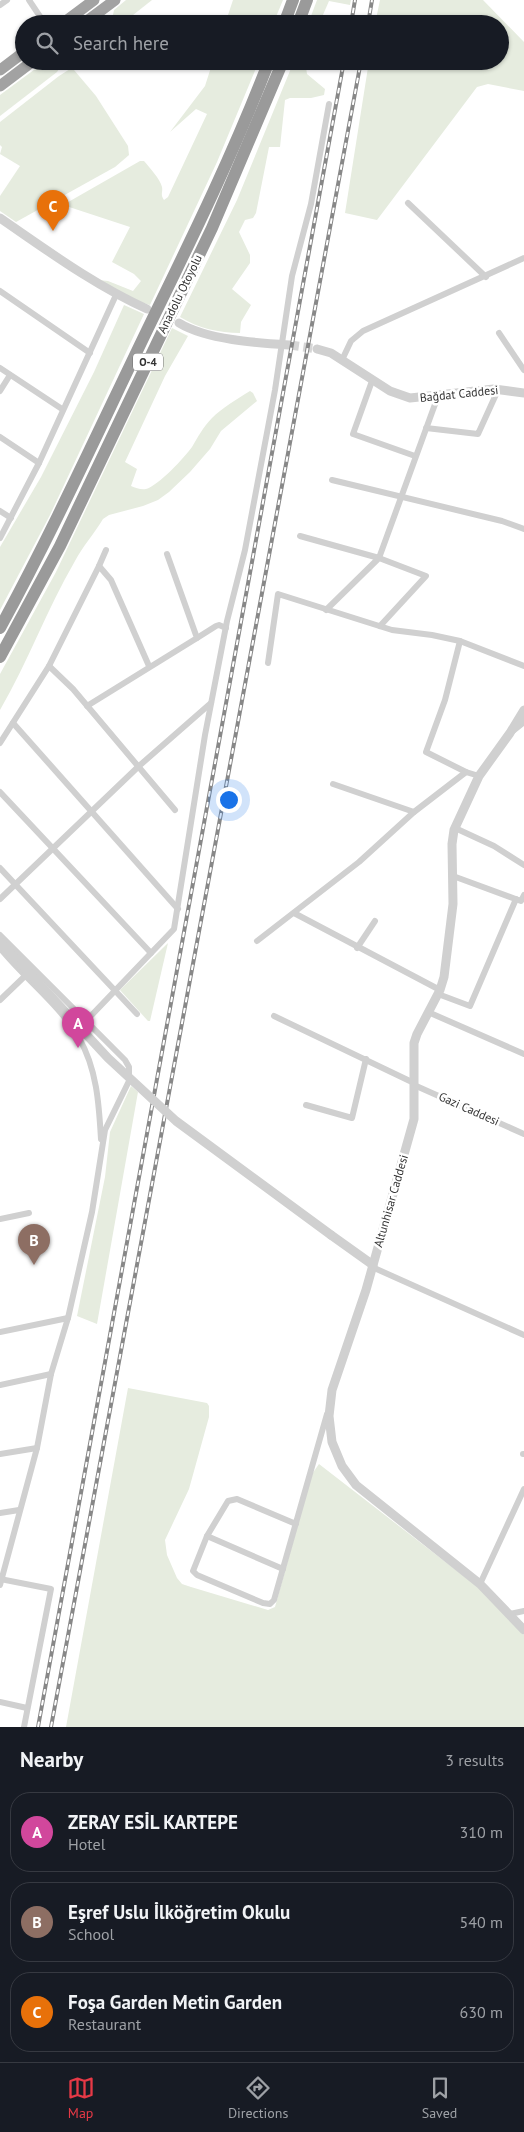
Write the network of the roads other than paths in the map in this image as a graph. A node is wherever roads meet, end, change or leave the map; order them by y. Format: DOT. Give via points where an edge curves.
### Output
graph roads {
  1 [pos="7,0"];
  2 [pos="29,0"];
  3 [pos="94,0"];
  4 [pos="115,0"];
  5 [pos="293,0"];
  6 [pos="307,0"];
  7 [pos="0,5"];
  8 [pos="39,15"];
  9 [pos="74,15"];
  10 [pos="95,15"];
  11 [pos="287,15"];
  12 [pos="301,15"];
  13 [pos="15,59"];
  14 [pos="0,70"];
  15 [pos="21,70"];
  16 [pos="265,70"];
  17 [pos="279,70"];
  18 [pos="0,86"];
  19 [pos="329,104"];
  20 [pos="408,203"];
  21 [pos="0,218"];
  22 [pos="522,261"];
  23 [pos="486,277"];
  24 [pos="0,291"];
  25 [pos="116,295"];
  26 [pos="147,309"];
  27 [pos="179,323"];
  28 [pos="499,333"];
  29 [pos="285,344"];
  30 [pos="317,349"];
  31 [pos="90,354"];
  32 [pos="342,360"];
  33 [pos="0,368"];
  34 [pos="524,370"];
  35 [pos="10,375"];
  36 [pos="372,381"];
  37 [pos="498,390"];
  38 [pos="0,391"];
  39 [pos="524,393"];
  40 [pos="438,396"];
  41 [pos="62,409"];
  42 [pos="426,428"];
  43 [pos="0,437"];
  44 [pos="415,456"];
  45 [pos="39,463"];
  46 [pos="332,480"];
  47 [pos="402,496"];
  48 [pos="0,511"];
  49 [pos="11,518"];
  50 [pos="524,528"];
  51 [pos="300,536"];
  52 [pos="0,538"];
  53 [pos="106,550"];
  54 [pos="167,554"];
  55 [pos="380,558"];
  56 [pos="99,566"];
  57 [pos="326,610"];
  58 [pos="380,626"];
  59 [pos="0,628"];
  60 [pos="226,628"];
  61 [pos="197,638"];
  62 [pos="460,641"];
  63 [pos="0,657"];
  64 [pos="268,663"];
  65 [pos="49,666"];
  66 [pos="149,666"];
  67 [pos="524,666"];
  68 [pos="211,703"];
  69 [pos="87,706"];
  70 [pos="524,710"];
  71 [pos="524,722"];
  72 [pos="13,723"];
  73 [pos="510,734"];
  74 [pos="0,743"];
  75 [pos="139,766"];
  76 [pos="466,772"];
  77 [pos="478,776"];
  78 [pos="333,784"];
  79 [pos="0,792"];
  80 [pos="175,810"];
  81 [pos="91,812"];
  82 [pos="414,812"];
  83 [pos="455,828"];
  84 [pos="52,849"];
  85 [pos="524,865"];
  86 [pos="0,868"];
  87 [pos="453,876"];
  88 [pos="15,884"];
  89 [pos="524,895"];
  90 [pos="0,899"];
  91 [pos="516,899"];
  92 [pos="178,909"];
  93 [pos="294,913"];
  94 [pos="375,921"];
  95 [pos="0,935"];
  96 [pos="257,941"];
  97 [pos="0,942"];
  98 [pos="0,948"];
  99 [pos="357,948"];
  100 [pos="151,953"];
  101 [pos="25,976"];
  102 [pos="114,990"];
  103 [pos="439,992"];
  104 [pos="0,1000"];
  105 [pos="428,1012"];
  106 [pos="137,1014"];
  107 [pos="274,1016"];
  108 [pos="86,1021"];
  109 [pos="524,1054"];
  110 [pos="366,1060"];
  111 [pos="414,1084"];
  112 [pos="306,1105"];
  113 [pos="524,1134"];
  114 [pos="102,1148"];
  115 [pos="28,1213"];
  116 [pos="0,1219"];
  117 [pos="373,1266"];
  118 [pos="68,1318"];
  119 [pos="0,1332"];
  120 [pos="524,1335"];
  121 [pos="51,1374"];
  122 [pos="0,1385"];
  123 [pos="330,1402"];
  124 [pos="36,1448"];
  125 [pos="0,1454"];
  126 [pos="524,1488"];
  127 [pos="19,1510"];
  128 [pos="0,1513"];
  129 [pos="296,1524"];
  130 [pos="207,1536"];
  131 [pos="283,1569"];
  132 [pos="1,1581"];
  133 [pos="480,1584"];
  134 [pos="524,1611"];
  135 [pos="510,1614"];
  136 [pos="524,1630"];
  137 [pos="0,1702"];
  138 [pos="27,1708"];
  139 [pos="24,1727"];
  1 -- 7 [label="street"];
  2 -- 8 [label="street"];
  3 -- 9 [label="highway"];
  4 -- 10 [label="highway"];
  5 -- 11 [label="highway"];
  6 -- 12 [label="highway"];
  13 -- 14 [label="highway"];
  15 -- 18 [label="highway"];
  16 -- 59 [label="highway, Anadolu Otoyolu / O-4" via="192,239 53,528"];
  17 -- 63 [label="highway, Anadolu Otoyolu / O-4" via="236,177 197,260 51,562"];
  19 -- 29 [label="street" via="311,204 292,276"];
  20 -- 23 [label="street"];
  21 -- 25 [label="street"];
  22 -- 23 [label="street"];
  23 -- 32 [label="street" via="363,331 352,340"];
  24 -- 31 [label="street"];
  25 -- 26 [label="street"];
  25 -- 31 [label="street"];
  27 -- 29 [label="street" via="221,336"];
  28 -- 34 [label="street"];
  29 -- 60 [label="street" via="245,550"];
  30 -- 32 [label="street, Bağdat Caddesi" via="328,351"];
  31 -- 41 [label="street"];
  32 -- 36 [label="street, Bağdat Caddesi"];
  33 -- 35 [label="street"];
  35 -- 38 [label="street"];
  35 -- 41 [label="street"];
  36 -- 40 [label="street, Bağdat Caddesi" via="410,398"];
  36 -- 44 [label="street" via="353,434"];
  37 -- 39 [label="street, Bağdat Caddesi"];
  37 -- 40 [label="street, Bağdat Caddesi"];
  37 -- 42 [label="street" via="478,434"];
  40 -- 42 [label="street"];
  41 -- 45 [label="street"];
  42 -- 44 [label="street"];
  43 -- 45 [label="street"];
  44 -- 47 [label="street"];
  45 -- 49 [label="street"];
  46 -- 47 [label="street"];
  47 -- 50 [label="street"];
  47 -- 55 [label="street"];
  48 -- 49 [label="street"];
  49 -- 52 [label="street"];
  51 -- 55 [label="street"];
  53 -- 56 [label="street"];
  54 -- 61 [label="street"];
  55 -- 57 [label="street"];
  55 -- 58 [label="street" via="426,576"];
  56 -- 65 [label="street"];
  56 -- 66 [label="street" via="111,580"];
  57 -- 58 [label="street"];
  57 -- 64 [label="street" via="278,594"];
  58 -- 62 [label="street"];
  60 -- 61 [label="street" via="216,626"];
  60 -- 68 [label="street"];
  61 -- 66 [label="street"];
  62 -- 67 [label="street"];
  62 -- 76 [label="street" via="445,700 426,752"];
  65 -- 69 [label="street"];
  65 -- 72 [label="street"];
  66 -- 69 [label="street"];
  68 -- 75 [label="street"];
  68 -- 92 [label="street"];
  69 -- 75 [label="street"];
  70 -- 73 [label="street, Altunhisar Caddesi"];
  71 -- 73 [label="street"];
  72 -- 74 [label="street"];
  72 -- 81 [label="street"];
  73 -- 77 [label="street, Altunhisar Caddesi"];
  75 -- 80 [label="street"];
  75 -- 81 [label="street"];
  76 -- 77 [label="street"];
  76 -- 82 [label="street"];
  77 -- 83 [label="street, Altunhisar Caddesi"];
  78 -- 82 [label="street"];
  79 -- 84 [label="street"];
  81 -- 84 [label="street"];
  81 -- 92 [label="street"];
  82 -- 93 [label="street" via="360,862"];
  83 -- 85 [label="street" via="494,846"];
  83 -- 87 [label="street, Altunhisar Caddesi"];
  84 -- 88 [label="street"];
  84 -- 100 [label="street"];
  86 -- 88 [label="street"];
  87 -- 91 [label="street"];
  87 -- 103 [label="street, Altunhisar Caddesi" via="449,943"];
  88 -- 90 [label="street"];
  88 -- 102 [label="street"];
  89 -- 91 [label="street" via="521,901"];
  91 -- 103 [label="street" via="470,1006"];
  92 -- 100 [label="street" via="174,929"];
  93 -- 96 [label="street"];
  93 -- 99 [label="street"];
  94 -- 99 [label="street"];
  95 -- 108 [label="street"];
  97 -- 117 [label="street, bridge" via="108,1058 176,1121"];
  98 -- 101 [label="street"];
  99 -- 103 [label="street"];
  100 -- 102 [label="street"];
  101 -- 104 [label="street"];
  101 -- 114 [label="street" via="71,1027 83,1046 95,1082"];
  102 -- 106 [label="street"];
  102 -- 108 [label="street"];
  103 -- 105 [label="street, Altunhisar Caddesi"];
  105 -- 109 [label="street"];
  105 -- 111 [label="street, Altunhisar Caddesi" via="414,1043"];
  107 -- 110 [label="street, Gazi Caddesi"];
  108 -- 114 [label="street" via="129,1068 126,1089 108,1123"];
  110 -- 111 [label="street, Gazi Caddesi"];
  110 -- 112 [label="street" via="352,1118"];
  111 -- 113 [label="street, Gazi Caddesi"];
  111 -- 117 [label="street, Altunhisar Caddesi" via="412,1126"];
  114 -- 118 [label="street" via="94,1205"];
  115 -- 116 [label="street"];
  117 -- 120 [label="street"];
  117 -- 123 [label="street, Altunhisar Caddesi"];
  118 -- 119 [label="street"];
  118 -- 121 [label="street"];
  121 -- 122 [label="street"];
  121 -- 124 [label="street"];
  123 -- 129 [label="street"];
  123 -- 133 [label="street, Altunhisar Caddesi" via="332,1442 350,1477 364,1492"];
  124 -- 125 [label="street"];
  124 -- 127 [label="street"];
  126 -- 133 [label="street"];
  127 -- 128 [label="street"];
  127 -- 132 [label="street"];
  129 -- 130 [label="street" via="232,1499 224,1505"];
  129 -- 131 [label="street"];
  130 -- 131 [label="street"];
  130 -- 131 [label="street" via="194,1573 257,1601 267,1604 274,1600"];
  132 -- 138 [label="street" via="51,1589"];
  133 -- 135 [label="street, Altunhisar Caddesi"];
  134 -- 135 [label="street"];
  135 -- 136 [label="street, Altunhisar Caddesi"];
  137 -- 138 [label="street"];
  138 -- 139 [label="street"];
}
